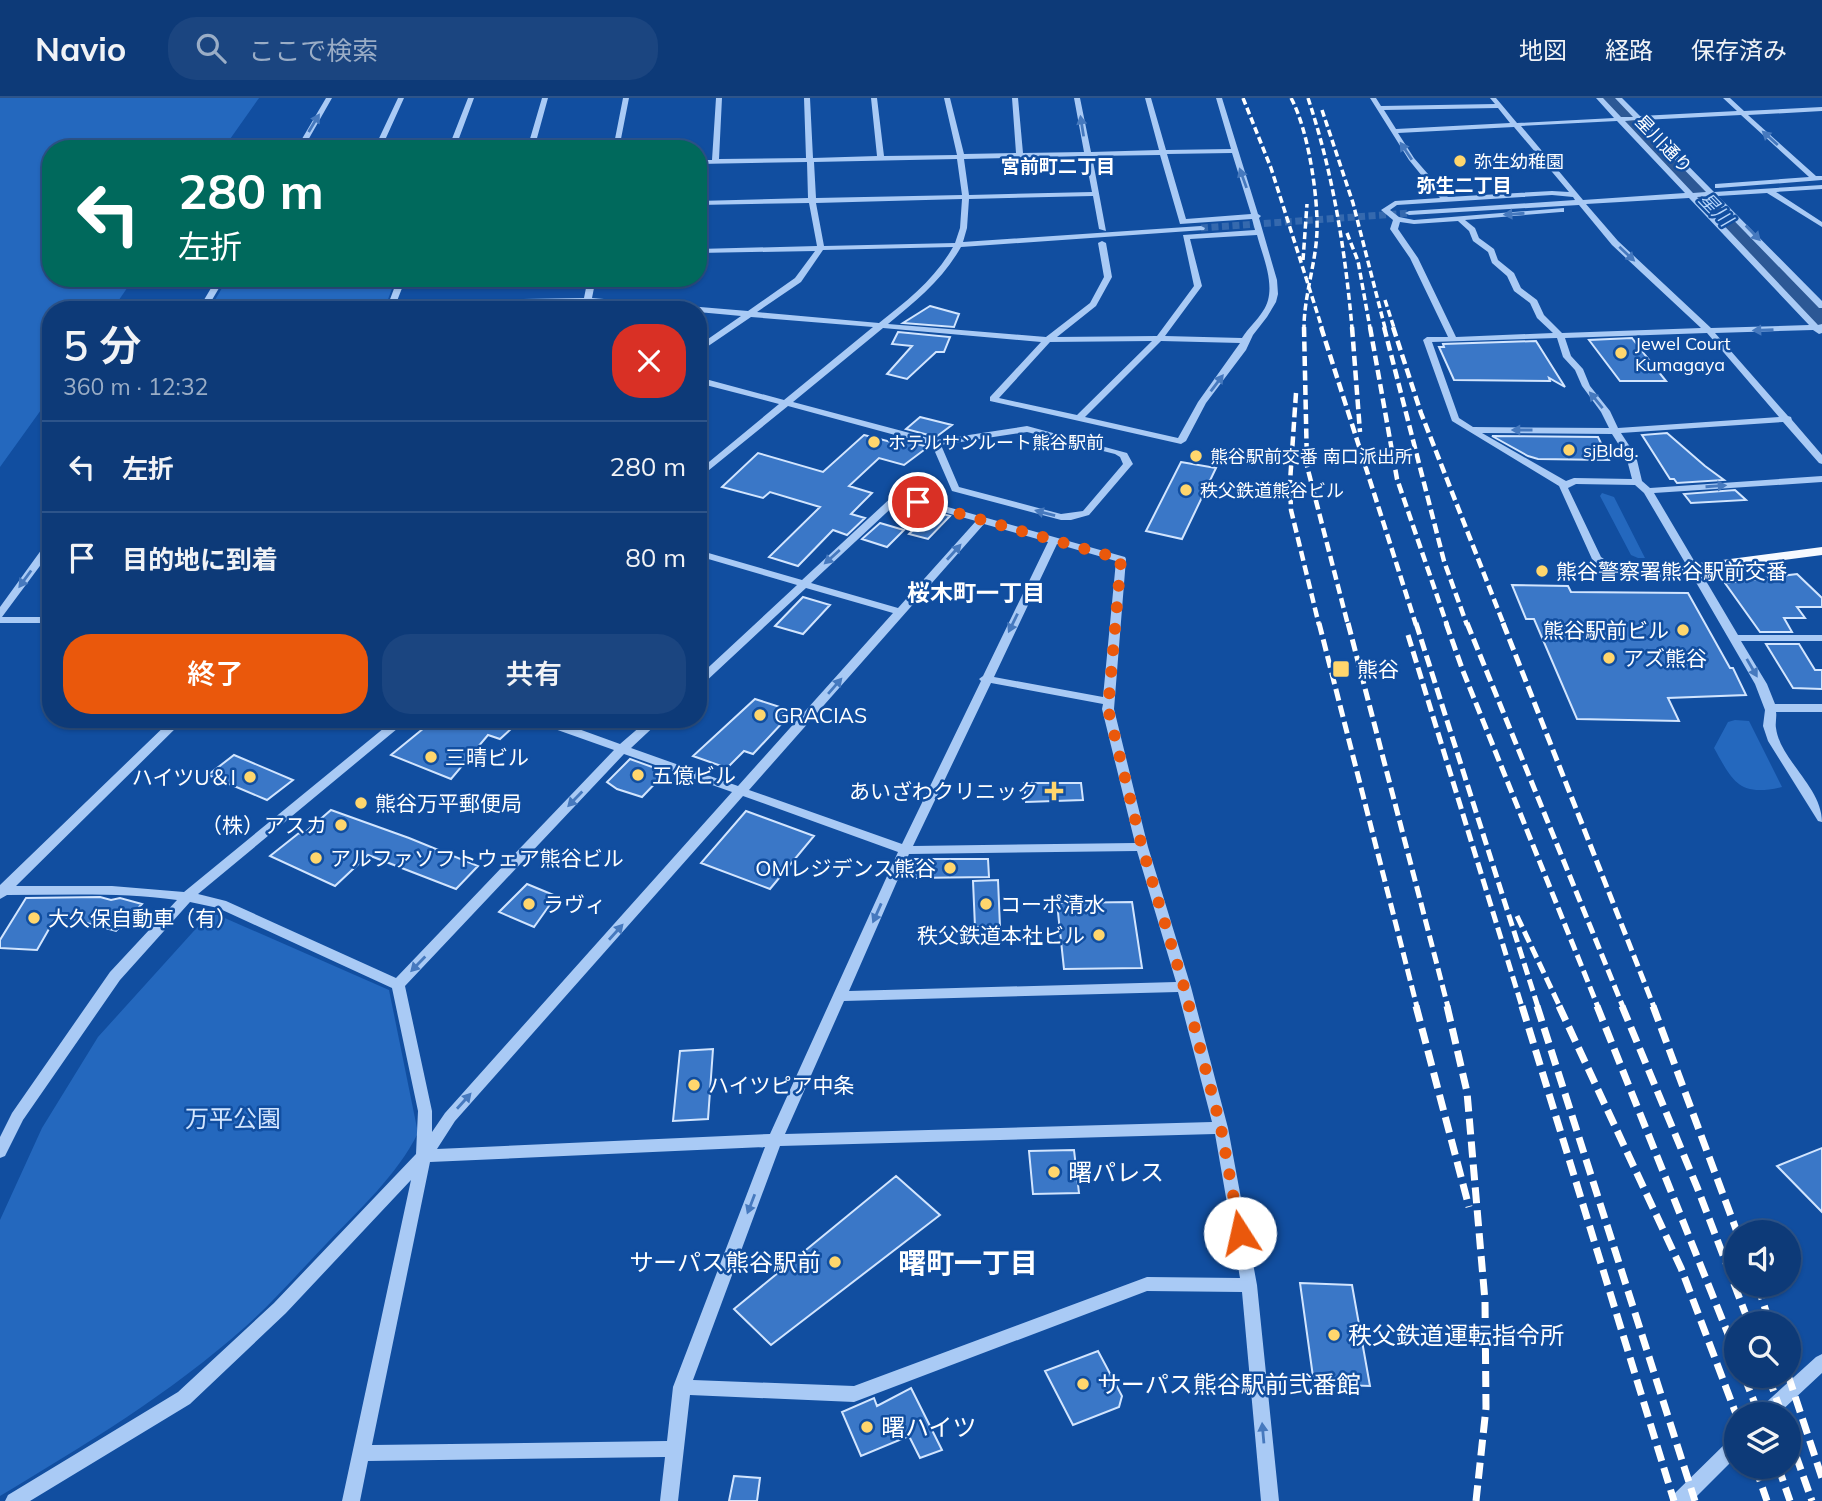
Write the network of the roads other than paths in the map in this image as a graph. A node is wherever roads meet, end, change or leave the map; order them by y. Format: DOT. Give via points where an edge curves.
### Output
graph roads {
  1 [pos="329,98"];
  2 [pos="401,98"];
  3 [pos="471,98"];
  4 [pos="545,98"];
  5 [pos="626,98"];
  6 [pos="719,98"];
  7 [pos="807,98"];
  8 [pos="874,98"];
  9 [pos="947,98"];
  10 [pos="1015,98"];
  11 [pos="1077,98"];
  12 [pos="1148,98"];
  13 [pos="1219,98"];
  14 [pos="1373,98"];
  15 [pos="1431,98"];
  16 [pos="1493,98"];
  17 [pos="1599,98"];
  18 [pos="1618,98"];
  19 [pos="1726,98"];
  20 [pos="1499,106"];
  21 [pos="1439,107"];
  22 [pos="1380,108"];
  23 [pos="1822,109"];
  24 [pos="1742,113"];
  25 [pos="1639,119"];
  26 [pos="1620,120"];
  27 [pos="1516,125"];
  28 [pos="1392,131"];
  29 [pos="304,140"];
  30 [pos="381,140"];
  31 [pos="455,140"];
  32 [pos="533,140"];
  33 [pos="618,140"];
  34 [pos="1233,151"];
  35 [pos="1163,152"];
  36 [pos="1087,154"];
  37 [pos="1020,156"];
  38 [pos="881,158"];
  39 [pos="959,158"];
  40 [pos="809,160"];
  41 [pos="707,162"];
  42 [pos="715,162"];
  43 [pos="1818,178"];
  44 [pos="1706,187"];
  45 [pos="1822,187"];
  46 [pos="1685,188"];
  47 [pos="1768,190"];
  48 [pos="1094,194"];
  49 [pos="1573,195"];
  50 [pos="1715,195"];
  51 [pos="1693,196"];
  52 [pos="965,198"];
  53 [pos="811,200"];
  54 [pos="1446,200"];
  55 [pos="707,202"];
  56 [pos="1531,203"];
  57 [pos="1581,204"];
  58 [pos="1409,213"];
  59 [pos="1257,216"];
  60 [pos="1397,219"];
  61 [pos="1461,219"];
  62 [pos="1183,222"];
  63 [pos="1822,225"];
  64 [pos="1201,228"];
  65 [pos="1102,229"];
  66 [pos="1261,232"];
  67 [pos="1186,237"];
  68 [pos="1021,241"];
  69 [pos="1102,243"];
  70 [pos="958,245"];
  71 [pos="821,248"];
  72 [pos="707,251"];
  73 [pos="590,287"];
  74 [pos="587,300"];
  75 [pos="559,301"];
  76 [pos="599,301"];
  77 [pos="1822,306"];
  78 [pos="707,310"];
  79 [pos="753,314"];
  80 [pos="881,325"];
  81 [pos="1820,330"];
  82 [pos="1710,332"];
  83 [pos="1560,336"];
  84 [pos="1159,338"];
  85 [pos="1452,339"];
  86 [pos="1048,340"];
  87 [pos="1245,341"];
  88 [pos="707,344"];
  89 [pos="707,382"];
  90 [pos="786,403"];
  91 [pos="1027,408"];
  92 [pos="1078,419"];
  93 [pos="1788,419"];
  94 [pos="1027,429"];
  95 [pos="1471,430"];
  96 [pos="1615,431"];
  97 [pos="936,443"];
  98 [pos="1822,461"];
  99 [pos="707,469"];
  100 [pos="1822,479"];
  101 [pos="1637,482"];
  102 [pos="1566,485"];
  103 [pos="956,489"];
  104 [pos="1648,491"];
  105 [pos="938,507"];
  106 [pos="983,519"];
  107 [pos="1054,540"];
  108 [pos="1822,551"];
  109 [pos="707,556"];
  110 [pos="42,557"];
  111 [pos="1692,568"];
  112 [pos="802,583"];
  113 [pos="900,612"];
  114 [pos="0,617"];
  115 [pos="42,619"];
  116 [pos="1734,638"];
  117 [pos="1822,638"];
  118 [pos="707,674"];
  119 [pos="985,679"];
  120 [pos="1108,701"];
  121 [pos="1770,708"];
  122 [pos="1822,708"];
  123 [pos="170,728"];
  124 [pos="391,728"];
  125 [pos="564,728"];
  126 [pos="646,728"];
  127 [pos="622,749"];
  128 [pos="741,792"];
  129 [pos="1822,818"];
  130 [pos="1142,847"];
  131 [pos="905,850"];
  132 [pos="1,891"];
  133 [pos="188,897"];
  134 [pos="398,985"];
  135 [pos="1184,987"];
  136 [pos="839,996"];
  137 [pos="1221,1128"];
  138 [pos="775,1140"];
  139 [pos="0,1152"];
  140 [pos="424,1156"];
  141 [pos="1249,1285"];
  142 [pos="1822,1362"];
  143 [pos="682,1387"];
  144 [pos="1779,1402"];
  145 [pos="676,1449"];
  146 [pos="362,1453"];
  147 [pos="1724,1456"];
  148 [pos="14,1501"];
  149 [pos="351,1501"];
  150 [pos="669,1501"];
  151 [pos="1270,1501"];
  152 [pos="1679,1501"];
  29 -- 1 [label="street, one-way"];
  2 -- 30 [label="street"];
  3 -- 31 [label="street"];
  4 -- 32 [label="street"];
  5 -- 33 [label="street"];
  6 -- 42 [label="street"];
  7 -- 40 [label="street"];
  8 -- 38 [label="street"];
  9 -- 39 [label="street"];
  10 -- 37 [label="street"];
  36 -- 11 [label="street, one-way"];
  12 -- 35 [label="street"];
  13 -- 34 [label="street"];
  14 -- 22 [label="street"];
  15 -- 21 [label="street"];
  16 -- 20 [label="street"];
  17 -- 26 [label="street, 星川通り"];
  18 -- 25 [label="street, 星川通り"];
  19 -- 24 [label="street"];
  20 -- 21 [label="street"];
  20 -- 27 [label="street"];
  21 -- 22 [label="street"];
  22 -- 28 [label="street"];
  23 -- 24 [label="street"];
  24 -- 25 [label="street"];
  43 -- 24 [label="street, one-way"];
  25 -- 26 [label="street"];
  25 -- 44 [label="street, 星川通り"];
  26 -- 27 [label="street"];
  26 -- 46 [label="street, 星川通り"];
  27 -- 28 [label="street"];
  27 -- 49 [label="street"];
  54 -- 28 [label="street, one-way"];
  34 -- 35 [label="street"];
  59 -- 34 [label="street, one-way"];
  35 -- 36 [label="street"];
  35 -- 62 [label="street"];
  36 -- 37 [label="street"];
  36 -- 48 [label="street"];
  37 -- 39 [label="street"];
  38 -- 39 [label="street"];
  38 -- 40 [label="street"];
  39 -- 52 [label="street"];
  40 -- 42 [label="street"];
  40 -- 53 [label="street"];
  41 -- 42 [label="street"];
  43 -- 44 [label="street"];
  44 -- 46 [label="street"];
  44 -- 50 [label="street, 星川通り"];
  45 -- 47 [label="street"];
  46 -- 49 [label="street"];
  46 -- 51 [label="street, 星川通り"];
  47 -- 50 [label="street"];
  47 -- 63 [label="street"];
  48 -- 52 [label="street"];
  48 -- 65 [label="street"];
  49 -- 54 [label="street" via="1552,192"];
  49 -- 56 [label="street"];
  49 -- 57 [label="street"];
  50 -- 51 [label="street"];
  50 -- 77 [label="street, 星川通り, one-way"];
  51 -- 57 [label="street"];
  51 -- 81 [label="street, 星川通り"];
  52 -- 53 [label="street"];
  52 -- 70 [label="street"];
  53 -- 55 [label="street"];
  53 -- 71 [label="street"];
  54 -- 60 [label="street" via="1389,205 1386,213"];
  56 -- 57 [label="street"];
  56 -- 58 [label="street"];
  57 -- 61 [label="street, one-way" via="1572,209"];
  57 -- 82 [label="street, one-way" via="1615,243"];
  59 -- 62 [label="street"];
  59 -- 66 [label="street"];
  60 -- 61 [label="street"];
  60 -- 85 [label="street" via="1394,229 1414,258"];
  61 -- 83 [label="street"];
  62 -- 65 [label="street"];
  64 -- 68 [label="street"];
  65 -- 68 [label="street"];
  66 -- 67 [label="street"];
  66 -- 87 [label="street" via="1274,292 1269,312"];
  67 -- 69 [label="street"];
  67 -- 84 [label="street" via="1198,286"];
  68 -- 69 [label="street"];
  68 -- 70 [label="street"];
  69 -- 86 [label="street" via="1108,277 1093,304"];
  70 -- 71 [label="street"];
  70 -- 80 [label="street" via="932,280"];
  71 -- 72 [label="street"];
  71 -- 79 [label="street" via="798,279"];
  73 -- 74 [label="street"];
  74 -- 75 [label="street"];
  74 -- 76 [label="street"];
  78 -- 79 [label="street"];
  79 -- 80 [label="street"];
  79 -- 88 [label="street"];
  80 -- 86 [label="street"];
  80 -- 90 [label="street"];
  81 -- 82 [label="street, one-way"];
  82 -- 83 [label="street"];
  82 -- 93 [label="street"];
  83 -- 85 [label="street"];
  96 -- 83 [label="street, one-way" via="1579,369 1567,357"];
  84 -- 86 [label="street"];
  84 -- 87 [label="street"];
  84 -- 92 [label="street"];
  85 -- 95 [label="street" via="1427,340 1455,419"];
  86 -- 91 [label="street" via="993,399"];
  92 -- 87 [label="street, one-way" via="1181,441"];
  89 -- 90 [label="street"];
  90 -- 97 [label="street"];
  90 -- 99 [label="street"];
  91 -- 92 [label="street"];
  91 -- 94 [label="street" via="1018,419"];
  93 -- 96 [label="street"];
  93 -- 98 [label="street"];
  94 -- 97 [label="street"];
  94 -- 103 [label="street, one-way" via="1118,452 1128,464 1086,513 1071,517"];
  96 -- 95 [label="street, one-way"];
  95 -- 102 [label="street"];
  96 -- 101 [label="street" via="1631,456"];
  97 -- 103 [label="street"];
  104 -- 100 [label="street, one-way"];
  101 -- 102 [label="street"];
  101 -- 104 [label="street"];
  102 -- 111 [label="street" via="1562,490 1597,559 1607,567 1668,573"];
  103 -- 105 [label="street"];
  104 -- 111 [label="street"];
  105 -- 106 [label="street"];
  105 -- 112 [label="street, one-way" via="898,496"];
  106 -- 107 [label="street"];
  113 -- 106 [label="street, one-way"];
  107 -- 119 [label="street, one-way"];
  107 -- 120 [label="street" via="1121,559"];
  108 -- 111 [label="main road"];
  109 -- 112 [label="street"];
  110 -- 114 [label="street, one-way"];
  111 -- 116 [label="street"];
  112 -- 113 [label="street"];
  112 -- 118 [label="street"];
  128 -- 113 [label="street, one-way"];
  114 -- 115 [label="street"];
  116 -- 117 [label="street"];
  116 -- 121 [label="street, one-way"];
  119 -- 120 [label="street"];
  119 -- 131 [label="street"];
  120 -- 130 [label="street"];
  121 -- 122 [label="street"];
  121 -- 129 [label="street" via="1774,741"];
  123 -- 132 [label="street"];
  124 -- 133 [label="street"];
  125 -- 127 [label="street"];
  126 -- 127 [label="street"];
  127 -- 128 [label="street"];
  127 -- 134 [label="street, one-way"];
  128 -- 131 [label="street"];
  140 -- 128 [label="street, one-way" via="450,1117"];
  130 -- 131 [label="street"];
  130 -- 135 [label="street"];
  131 -- 136 [label="street, one-way"];
  132 -- 133 [label="street" via="166,892"];
  133 -- 134 [label="street" via="221,904"];
  133 -- 139 [label="street" via="115,976 17,1117"];
  134 -- 140 [label="street" via="425,1111"];
  135 -- 136 [label="street"];
  135 -- 137 [label="street"];
  136 -- 138 [label="street"];
  137 -- 138 [label="street"];
  137 -- 141 [label="street"];
  138 -- 140 [label="street"];
  138 -- 143 [label="street, one-way"];
  140 -- 146 [label="street"];
  140 -- 148 [label="street" via="280,1308 184,1398"];
  141 -- 143 [label="street" via="1147,1284 854,1394"];
  151 -- 141 [label="street, one-way"];
  142 -- 144 [label="street"];
  143 -- 145 [label="street"];
  145 -- 146 [label="street"];
  145 -- 150 [label="street"];
  146 -- 149 [label="street"];
  147 -- 152 [label="street"];
}
